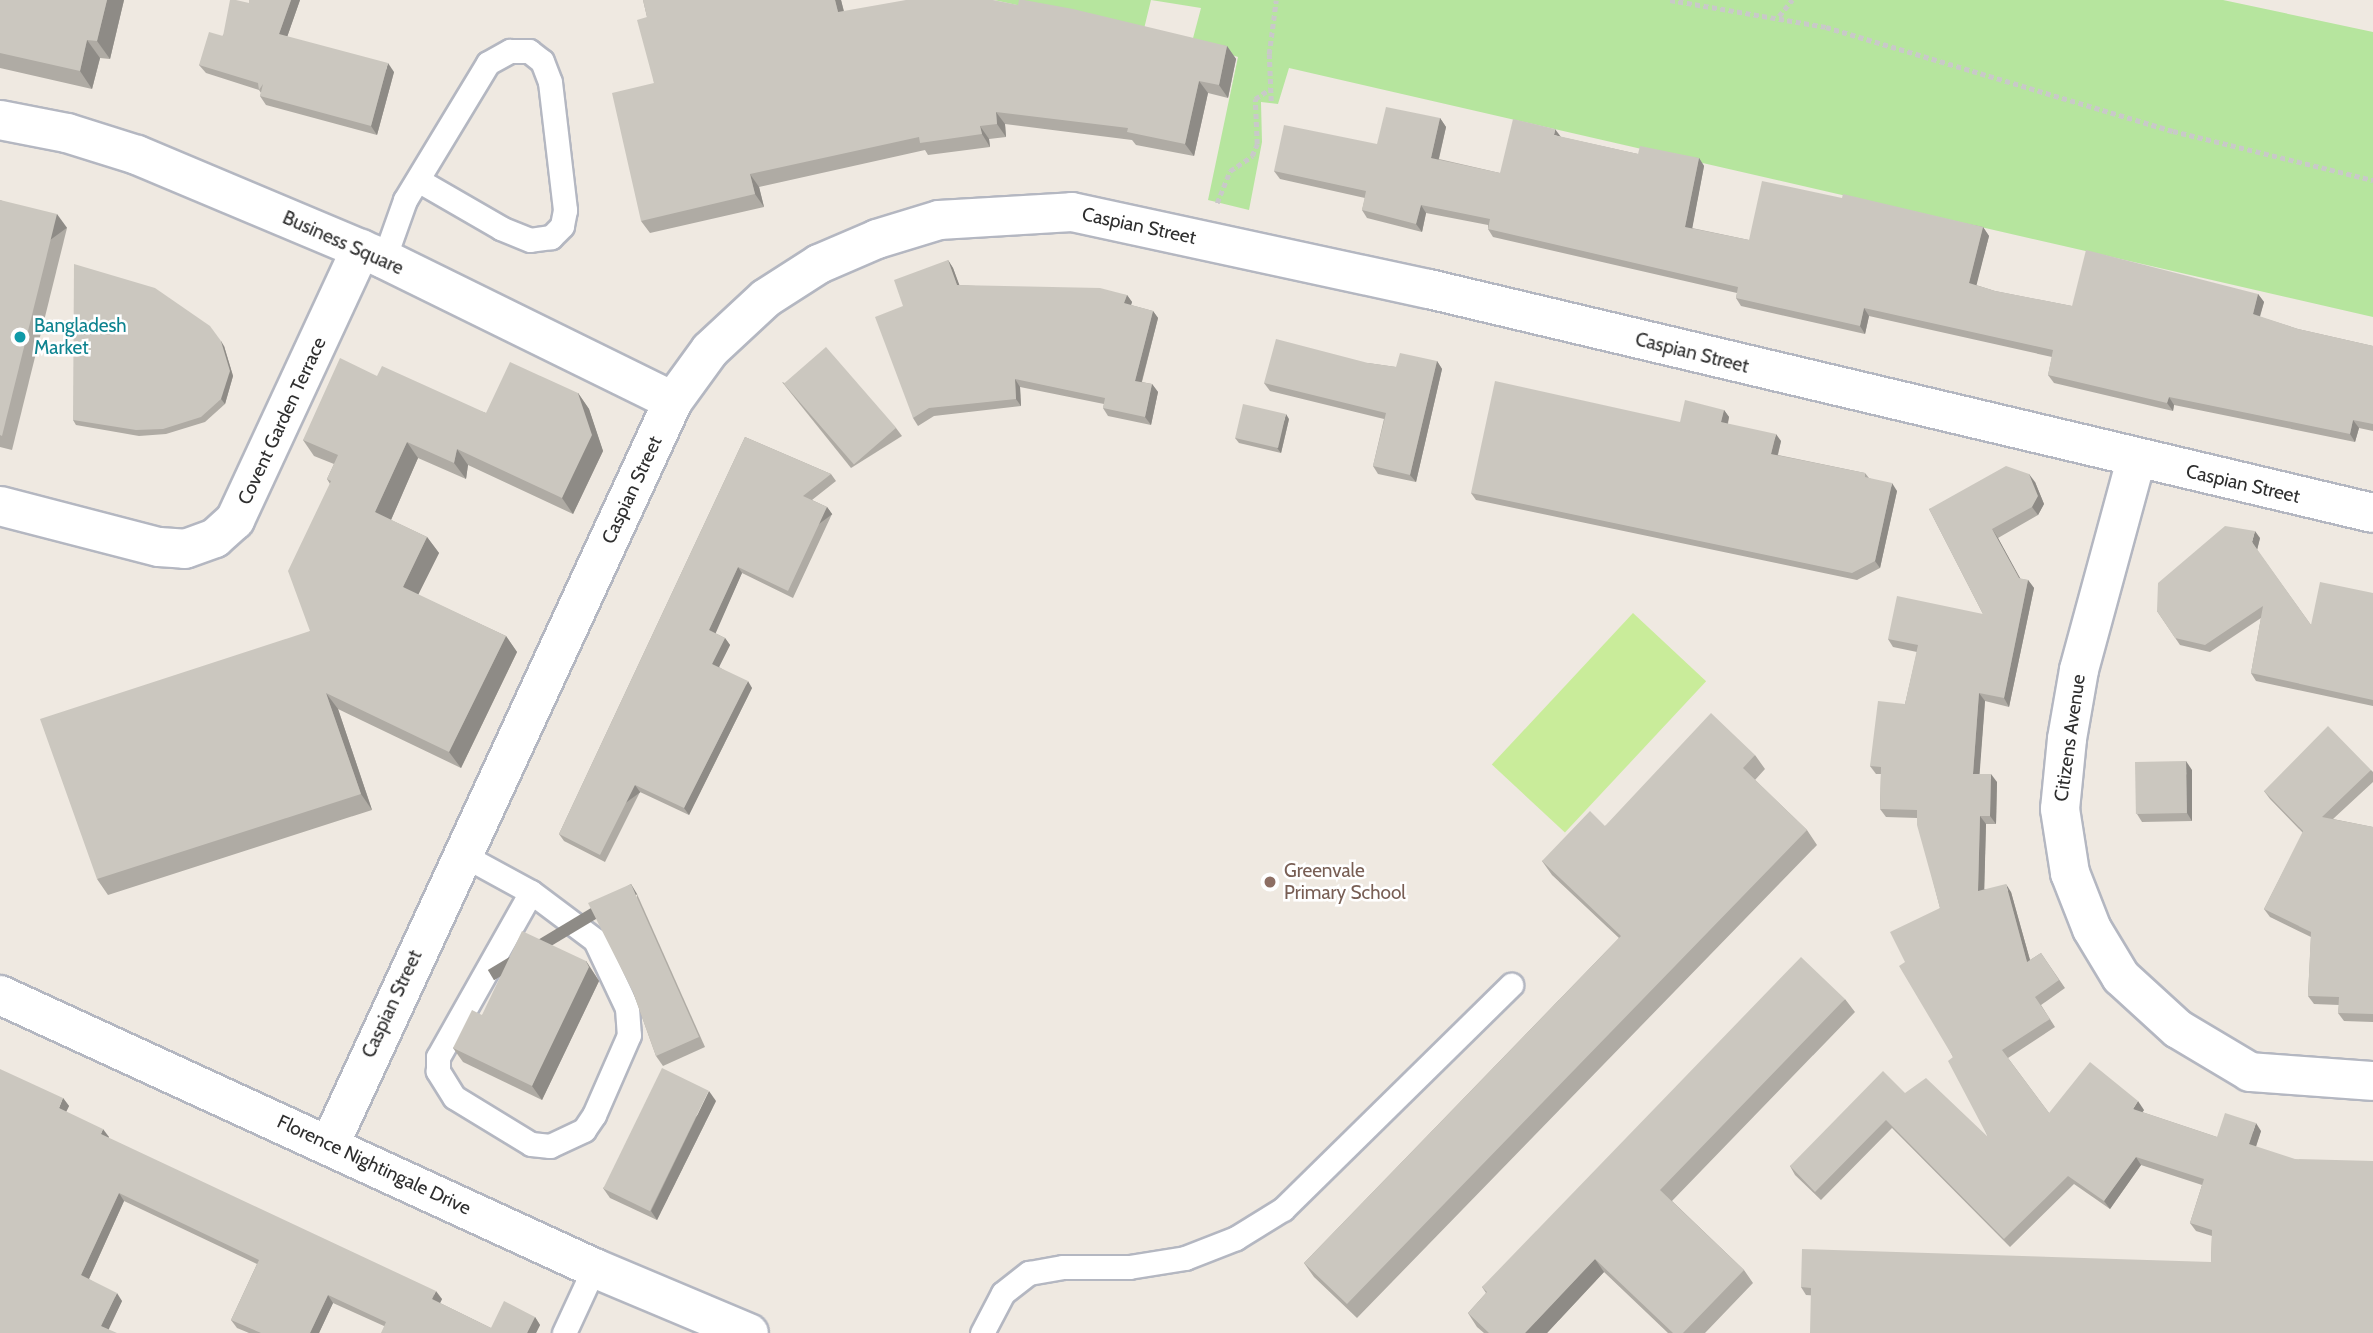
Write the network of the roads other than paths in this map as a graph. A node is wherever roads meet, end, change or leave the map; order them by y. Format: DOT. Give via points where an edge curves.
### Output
graph roads {
  1 [pos="0,120"];
  2 [pos="418,180"];
  3 [pos="372,254"];
  4 [pos="673,401"];
  5 [pos="2136,460"];
  6 [pos="0,506"];
  7 [pos="2373,513"];
  8 [pos="463,855"];
  9 [pos="531,892"];
  10 [pos="1511,985"];
  11 [pos="0,995"];
  12 [pos="2373,1081"];
  13 [pos="330,1144"];
  14 [pos="594,1268"];
  15 [pos="564,1333"];
  16 [pos="749,1333"];
  17 [pos="982,1333"];
  1 -- 3 [label="street, Business Square" via="67,133 137,155"];
  2 -- 2 [label="lane" via="488,63 510,51 529,51 542,61 550,82 565,210 562,226 551,237 530,240"];
  2 -- 3 [label="lane"];
  3 -- 4 [label="street, Business Square"];
  3 -- 6 [label="street, Covent Garden Terrace" via="235,520 215,538 185,549 159,547"];
  4 -- 5 [label="street, Caspian Street" via="710,351 766,298 819,264 877,239 939,220 1072,212 1429,289"];
  4 -- 8 [label="street, Caspian Street"];
  5 -- 7 [label="street, Caspian Street"];
  5 -- 12 [label="street, Citizens Avenue" via="2079,670 2067,739 2060,809 2074,884 2092,929 2122,977 2178,1030 2250,1072"];
  8 -- 9 [label="lane"];
  8 -- 13 [label="street, Caspian Street"];
  9 -- 9 [label="lane" via="595,940 612,970 629,1035 584,1130 550,1146 531,1144 463,1103 443,1084 438,1071 438,1057"];
  10 -- 17 [label="lane" via="1283,1209 1236,1238 1185,1258 1129,1267 1063,1267 1029,1273 1003,1293"];
  11 -- 13 [label="street, Florence Nightingale Drive"];
  13 -- 14 [label="street, Florence Nightingale Drive"];
  14 -- 15 [label="lane"];
  14 -- 16 [label="street, Florence Nightingale Drive"];
}
